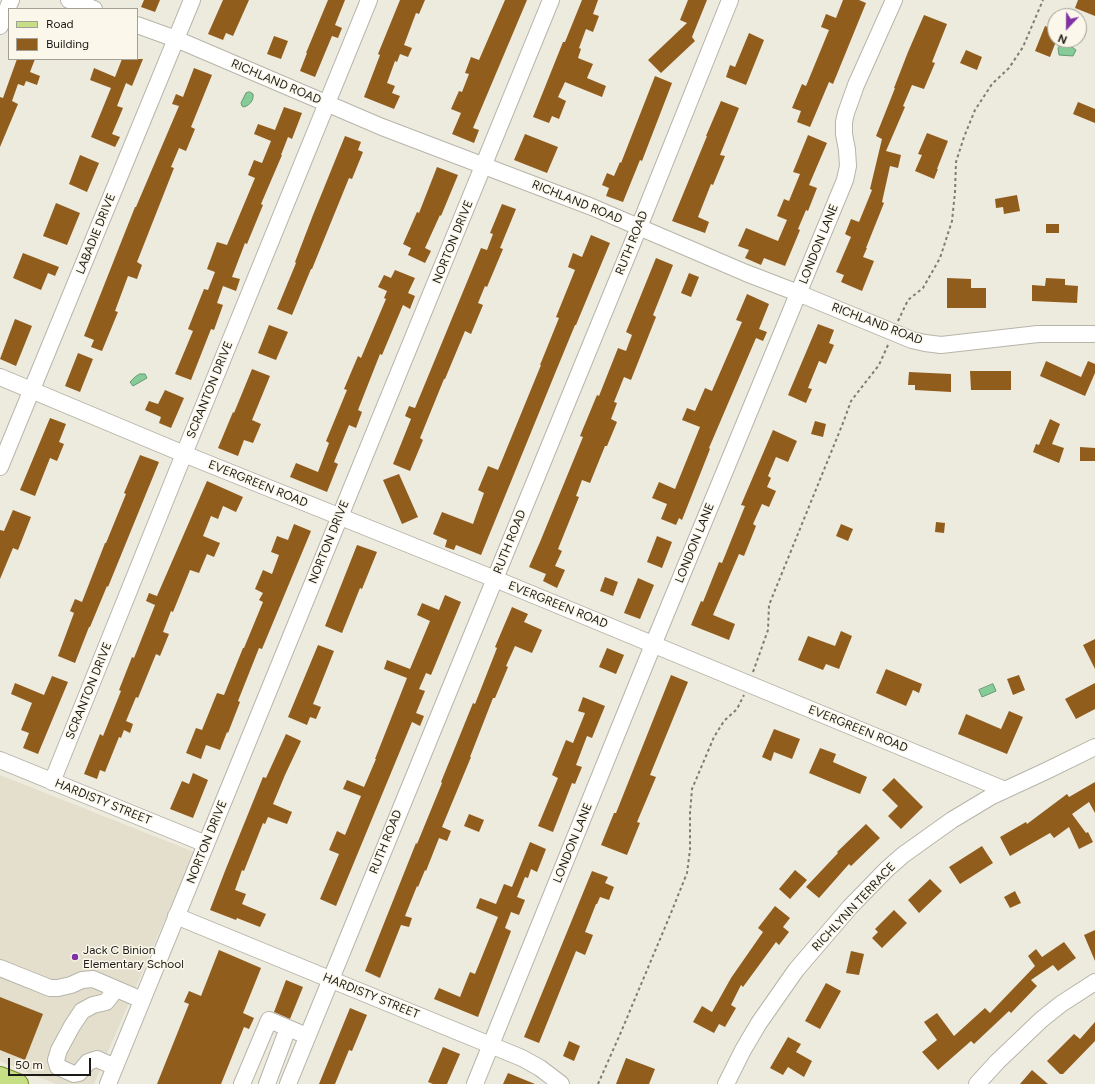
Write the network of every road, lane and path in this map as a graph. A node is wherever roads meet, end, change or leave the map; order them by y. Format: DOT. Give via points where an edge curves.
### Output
graph roads {
  1 [pos="11,0"];
  2 [pos="69,0"];
  3 [pos="192,0"];
  4 [pos="370,0"];
  5 [pos="551,0"];
  6 [pos="730,0"];
  7 [pos="894,0"];
  8 [pos="1043,0"];
  9 [pos="91,8"];
  10 [pos="0,25"];
  11 [pos="138,25"];
  12 [pos="176,39"];
  13 [pos="327,103"];
  14 [pos="484,166"];
  15 [pos="639,227"];
  16 [pos="798,293"];
  17 [pos="894,332"];
  18 [pos="1095,334"];
  19 [pos="0,377"];
  20 [pos="31,391"];
  21 [pos="184,454"];
  22 [pos="0,467"];
  23 [pos="339,517"];
  24 [pos="495,579"];
  25 [pos="654,645"];
  26 [pos="748,684"];
  27 [pos="1095,747"];
  28 [pos="0,760"];
  29 [pos="52,782"];
  30 [pos="1005,790"];
  31 [pos="206,844"];
  32 [pos="176,916"];
  33 [pos="0,968"];
  34 [pos="330,979"];
  35 [pos="1095,982"];
  36 [pos="116,989"];
  37 [pos="142,1000"];
  38 [pos="288,1028"];
  39 [pos="307,1036"];
  40 [pos="491,1046"];
  41 [pos="115,1067"];
  42 [pos="108,1084"];
  43 [pos="242,1084"];
  44 [pos="267,1084"];
  45 [pos="288,1084"];
  46 [pos="475,1084"];
  47 [pos="561,1084"];
  48 [pos="598,1084"];
  49 [pos="726,1084"];
  50 [pos="977,1084"];
  1 -- 10 [label="street"];
  2 -- 9 [label="street"];
  3 -- 12 [label="street, LABADIE DRIVE"];
  4 -- 13 [label="street, SCRANTON DRIVE"];
  5 -- 14 [label="street, NORTON DRIVE"];
  6 -- 15 [label="street, RUTH ROAD"];
  7 -- 16 [label="street, LONDON LANE" via="846,113 844,134 848,166"];
  8 -- 17 [label="path" via="1023,47 1009,68 992,84 975,110 956,162 952,221 940,258 923,288 908,300"];
  11 -- 12 [label="street, RICHLAND ROAD"];
  12 -- 13 [label="street, RICHLAND ROAD"];
  12 -- 20 [label="street, LABADIE DRIVE"];
  13 -- 14 [label="street, RICHLAND ROAD"];
  13 -- 21 [label="street, SCRANTON DRIVE"];
  14 -- 15 [label="street, RICHLAND ROAD"];
  14 -- 23 [label="street, NORTON DRIVE"];
  15 -- 16 [label="street, RICHLAND ROAD"];
  15 -- 24 [label="street, RUTH ROAD"];
  16 -- 17 [label="street, RICHLAND ROAD"];
  16 -- 25 [label="street, LONDON LANE"];
  17 -- 18 [label="street, RICHLAND ROAD" via="912,340 941,345 1038,334"];
  17 -- 26 [label="path" via="879,365 851,401 769,605 768,630"];
  19 -- 20 [label="street, EVERGREEN ROAD"];
  20 -- 21 [label="street, EVERGREEN ROAD"];
  20 -- 22 [label="street, LABADIE DRIVE"];
  21 -- 23 [label="street, EVERGREEN ROAD"];
  21 -- 29 [label="street, SCRANTON DRIVE"];
  23 -- 24 [label="street, EVERGREEN ROAD"];
  23 -- 31 [label="street, NORTON DRIVE"];
  24 -- 25 [label="street, EVERGREEN ROAD"];
  24 -- 34 [label="street, RUTH ROAD"];
  25 -- 26 [label="street, EVERGREEN ROAD"];
  25 -- 40 [label="street, LONDON LANE"];
  26 -- 30 [label="street, EVERGREEN ROAD"];
  26 -- 48 [label="path" via="737,709 724,721 714,737 692,789 687,873"];
  27 -- 30 [label="street, RICHLYNN TERRACE"];
  28 -- 29 [label="street, HARDISTY STREET"];
  29 -- 31 [label="street, HARDISTY STREET"];
  30 -- 49 [label="street, RICHLYNN TERRACE" via="952,820 903,856 850,907 796,970 759,1023"];
  31 -- 32 [label="street, NORTON DRIVE"];
  32 -- 34 [label="street, HARDISTY STREET"];
  32 -- 37 [label="street, NORTON DRIVE"];
  33 -- 36 [label="street" via="50,988 94,979"];
  34 -- 39 [label="street, RUTH ROAD"];
  34 -- 40 [label="street, HARDISTY STREET"];
  35 -- 50 [label="street" via="1041,1020"];
  36 -- 37 [label="street"];
  36 -- 41 [label="street" via="106,1002 82,1010 62,1044 56,1060 58,1067 74,1074 79,1073 88,1062 97,1059"];
  37 -- 41 [label="street, NORTON DRIVE"];
  38 -- 39 [label="street"];
  38 -- 43 [label="street" via="268,1020"];
  38 -- 44 [label="street"];
  39 -- 45 [label="street, RUTH ROAD"];
  40 -- 46 [label="street, LONDON LANE"];
  40 -- 47 [label="street, HARDISTY STREET" via="522,1058"];
  41 -- 42 [label="street, NORTON DRIVE"];
}
